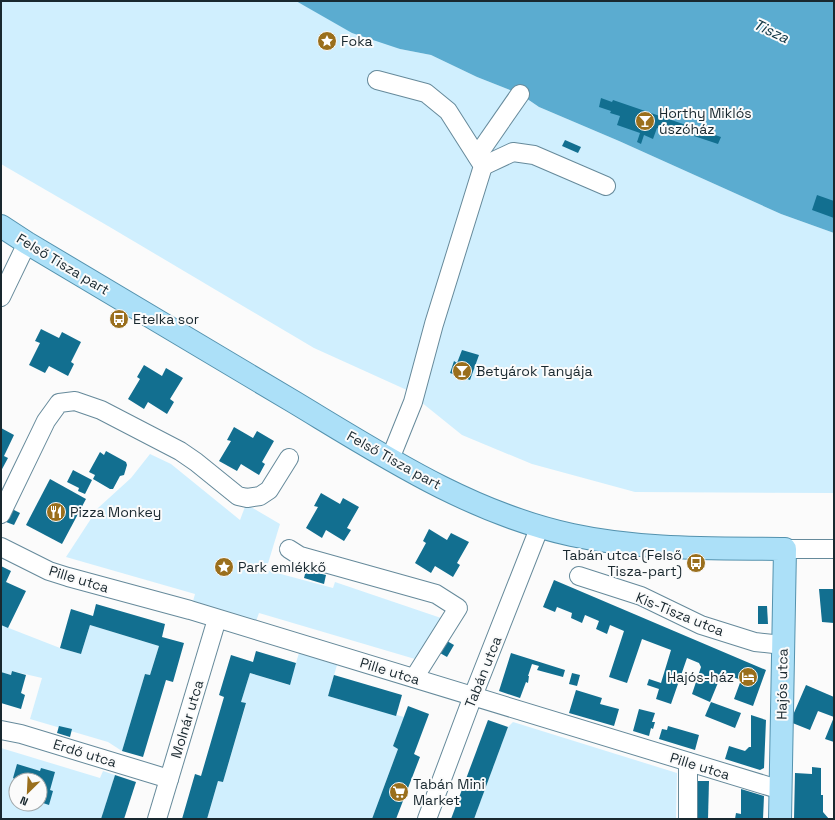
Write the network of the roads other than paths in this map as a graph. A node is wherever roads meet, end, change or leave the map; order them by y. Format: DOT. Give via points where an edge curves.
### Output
graph roads {
  1 [pos="377,80"];
  2 [pos="520,94"];
  3 [pos="480,161"];
  4 [pos="606,186"];
  5 [pos="1,226"];
  6 [pos="27,243"];
  7 [pos="1,297"];
  8 [pos="289,458"];
  9 [pos="390,460"];
  10 [pos="1,514"];
  11 [pos="540,526"];
  12 [pos="1,547"];
  13 [pos="289,549"];
  14 [pos="785,549"];
  15 [pos="834,549"];
  16 [pos="579,576"];
  17 [pos="217,619"];
  18 [pos="783,645"];
  19 [pos="414,678"];
  20 [pos="473,696"];
  21 [pos="1,730"];
  22 [pos="688,762"];
  23 [pos="169,779"];
  24 [pos="781,790"];
  25 [pos="157,819"];
  26 [pos="427,819"];
  27 [pos="688,819"];
  28 [pos="780,819"];
  1 -- 3 [label="street" via="426,94 448,111"];
  2 -- 3 [label="street"];
  3 -- 4 [label="street" via="513,152 534,155"];
  3 -- 9 [label="street" via="413,402"];
  5 -- 6 [label="main road, Felső Tisza part"];
  6 -- 7 [label="street"];
  6 -- 9 [label="main road, Felső Tisza part"];
  8 -- 10 [label="street" via="269,490 263,495 255,498 238,496 180,451 101,410 75,401 59,403 46,421"];
  9 -- 11 [label="main road, Felső Tisza part" via="470,502"];
  11 -- 14 [label="main road, Felső Tisza part" via="572,535 643,544"];
  11 -- 20 [label="street, Tabán utca"];
  12 -- 17 [label="street, Pille utca" via="49,571"];
  13 -- 19 [label="street" via="300,556 436,594 458,608"];
  14 -- 15 [label="street, Felső Tisza part"];
  14 -- 18 [label="main road, Hajós utca"];
  16 -- 18 [label="street, Kis-Tisza utca" via="641,596 701,625 755,642"];
  17 -- 19 [label="street, Pille utca"];
  17 -- 23 [label="street, Molnár utca"];
  18 -- 24 [label="main road, Hajós utca"];
  19 -- 20 [label="street, Pille utca"];
  20 -- 22 [label="street, Pille utca"];
  20 -- 26 [label="street, Tabán utca"];
  21 -- 23 [label="street, Erdő utca"];
  22 -- 24 [label="street, Pille utca"];
  22 -- 27 [label="street"];
  23 -- 25 [label="street, Molnár utca"];
  24 -- 28 [label="main road, Hajós utca"];
}
